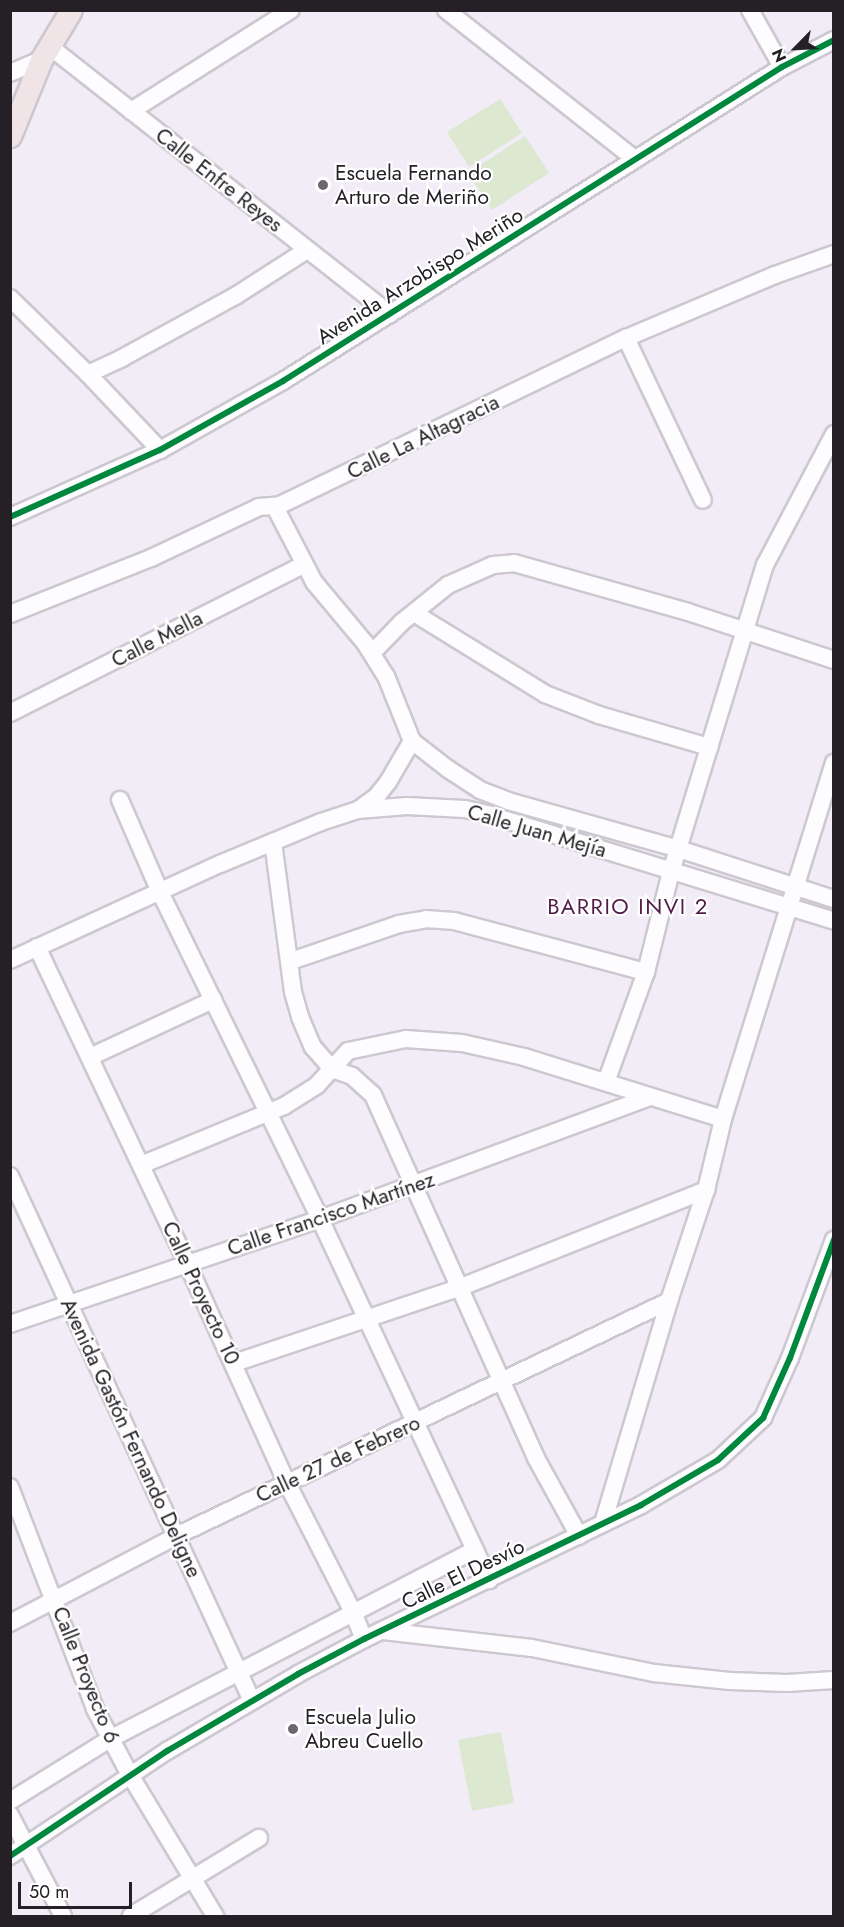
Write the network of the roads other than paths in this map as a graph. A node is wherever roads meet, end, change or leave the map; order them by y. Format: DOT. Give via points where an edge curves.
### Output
graph roads {
  1 [pos="71,10"];
  2 [pos="291,10"];
  3 [pos="446,10"];
  4 [pos="750,10"];
  5 [pos="834,40"];
  6 [pos="45,53"];
  7 [pos="782,67"];
  8 [pos="10,73"];
  9 [pos="131,111"];
  10 [pos="10,136"];
  11 [pos="635,159"];
  12 [pos="307,250"];
  13 [pos="834,254"];
  14 [pos="10,298"];
  15 [pos="390,314"];
  16 [pos="626,338"];
  17 [pos="88,374"];
  18 [pos="834,434"];
  19 [pos="160,450"];
  20 [pos="703,500"];
  21 [pos="275,507"];
  22 [pos="10,517"];
  23 [pos="303,565"];
  24 [pos="414,613"];
  25 [pos="10,614"];
  26 [pos="745,632"];
  27 [pos="372,653"];
  28 [pos="834,660"];
  29 [pos="10,713"];
  30 [pos="412,741"];
  31 [pos="709,747"];
  32 [pos="834,762"];
  33 [pos="120,800"];
  34 [pos="358,810"];
  35 [pos="273,842"];
  36 [pos="679,849"];
  37 [pos="671,872"];
  38 [pos="795,886"];
  39 [pos="160,892"];
  40 [pos="834,899"];
  41 [pos="789,907"];
  42 [pos="834,921"];
  43 [pos="37,947"];
  44 [pos="10,960"];
  45 [pos="291,961"];
  46 [pos="646,972"];
  47 [pos="213,1000"];
  48 [pos="90,1057"];
  49 [pos="332,1069"];
  50 [pos="606,1082"];
  51 [pos="649,1097"];
  52 [pos="268,1114"];
  53 [pos="723,1119"];
  54 [pos="141,1165"];
  55 [pos="10,1176"];
  56 [pos="415,1185"];
  57 [pos="706,1190"];
  58 [pos="320,1219"];
  59 [pos="833,1246"];
  60 [pos="187,1263"];
  61 [pos="461,1287"];
  62 [pos="669,1301"];
  63 [pos="68,1305"];
  64 [pos="367,1320"];
  65 [pos="10,1324"];
  66 [pos="234,1364"];
  67 [pos="501,1380"];
  68 [pos="414,1423"];
  69 [pos="287,1483"];
  70 [pos="10,1487"];
  71 [pos="603,1523"];
  72 [pos="178,1535"];
  73 [pos="579,1536"];
  74 [pos="475,1550"];
  75 [pos="489,1580"];
  76 [pos="55,1599"];
  77 [pos="353,1612"];
  78 [pos="10,1623"];
  79 [pos="382,1631"];
  80 [pos="364,1639"];
  81 [pos="240,1673"];
  82 [pos="834,1680"];
  83 [pos="252,1701"];
  84 [pos="111,1739"];
  85 [pos="130,1776"];
  86 [pos="10,1801"];
  87 [pos="10,1815"];
  88 [pos="259,1838"];
  89 [pos="17,1851"];
  90 [pos="193,1879"];
  91 [pos="63,1917"];
  92 [pos="131,1917"];
  93 [pos="215,1917"];
  1 -- 6 [label="main road"];
  2 -- 9 [label="street"];
  3 -- 11 [label="street"];
  4 -- 7 [label="street"];
  5 -- 7 [label="street, Avenida Arzobispo Meriño"];
  6 -- 8 [label="street"];
  6 -- 9 [label="street, Calle Enfre Reyes"];
  6 -- 10 [label="main road"];
  7 -- 11 [label="street, Avenida Arzobispo Meriño"];
  9 -- 12 [label="street, Calle Enfre Reyes"];
  11 -- 15 [label="street, Avenida Arzobispo Meriño"];
  12 -- 15 [label="street, Calle Enfre Reyes"];
  12 -- 17 [label="street" via="237,295"];
  13 -- 16 [label="street, Calle La Altagracia"];
  14 -- 17 [label="street"];
  15 -- 19 [label="street, Avenida Arzobispo Meriño" via="283,381"];
  16 -- 20 [label="street"];
  16 -- 21 [label="street, Calle La Altagracia"];
  17 -- 19 [label="street"];
  18 -- 26 [label="street" via="765,565"];
  19 -- 22 [label="street, Avenida Arzobispo Meriño"];
  21 -- 23 [label="street"];
  21 -- 25 [label="street, Calle La Altagracia" via="259,507 151,558"];
  23 -- 27 [label="street"];
  23 -- 29 [label="street, Calle Mella"];
  24 -- 26 [label="street" via="448,585 473,572 514,563"];
  24 -- 27 [label="street"];
  24 -- 31 [label="street" via="545,694 599,715"];
  26 -- 28 [label="street"];
  26 -- 31 [label="street"];
  27 -- 30 [label="street" via="386,676"];
  30 -- 34 [label="street" via="388,782"];
  30 -- 36 [label="street, Calle Juan Mejía" via="480,790"];
  31 -- 36 [label="street"];
  32 -- 38 [label="street"];
  33 -- 39 [label="street"];
  34 -- 35 [label="street, Calle Juan Mejía"];
  34 -- 37 [label="street, Calle Juan Mejía" via="407,806 465,809"];
  35 -- 39 [label="street, Calle Juan Mejía"];
  35 -- 45 [label="street"];
  36 -- 37 [label="street"];
  36 -- 38 [label="street, Calle Juan Mejía"];
  37 -- 41 [label="street, Calle Juan Mejía"];
  37 -- 46 [label="street"];
  38 -- 40 [label="street, Calle Juan Mejía"];
  38 -- 41 [label="street"];
  39 -- 43 [label="street, Calle Juan Mejía"];
  39 -- 47 [label="street"];
  41 -- 42 [label="street, Calle Juan Mejía"];
  41 -- 53 [label="street"];
  43 -- 44 [label="street, Calle Juan Mejía"];
  43 -- 48 [label="street, Calle Proyecto 10"];
  45 -- 46 [label="street" via="399,924 426,919 454,921"];
  45 -- 49 [label="street" via="300,1017 312,1047"];
  46 -- 50 [label="street"];
  47 -- 48 [label="street"];
  47 -- 52 [label="street"];
  48 -- 54 [label="street, Calle Proyecto 10"];
  49 -- 50 [label="street" via="348,1051 406,1039 473,1046"];
  49 -- 52 [label="street" via="317,1085"];
  49 -- 56 [label="street" via="352,1076 373,1095"];
  50 -- 51 [label="street"];
  51 -- 53 [label="street"];
  51 -- 56 [label="street, Calle Francisco Martínez"];
  52 -- 54 [label="street"];
  52 -- 58 [label="street"];
  53 -- 57 [label="street"];
  54 -- 60 [label="street, Calle Proyecto 10"];
  55 -- 63 [label="street, Avenida Gastón Fernando Deligne"];
  56 -- 58 [label="street, Calle Francisco Martínez"];
  56 -- 61 [label="street"];
  57 -- 61 [label="street"];
  57 -- 62 [label="street"];
  58 -- 60 [label="street, Calle Francisco Martínez"];
  58 -- 64 [label="street"];
  59 -- 71 [label="street, Calle El Desvío" via="763,1418 718,1460"];
  60 -- 63 [label="street, Calle Francisco Martínez"];
  60 -- 66 [label="street, Calle Proyecto 10"];
  61 -- 64 [label="street"];
  61 -- 67 [label="street"];
  62 -- 67 [label="street, Calle 27 de Febrero"];
  62 -- 71 [label="street"];
  63 -- 65 [label="street, Calle Francisco Martínez"];
  63 -- 72 [label="street, Avenida Gastón Fernando Deligne"];
  64 -- 66 [label="street"];
  64 -- 68 [label="street"];
  66 -- 69 [label="street, Calle Proyecto 10"];
  67 -- 68 [label="street, Calle 27 de Febrero"];
  67 -- 73 [label="street" via="536,1458"];
  68 -- 69 [label="street, Calle 27 de Febrero"];
  68 -- 74 [label="street"];
  69 -- 72 [label="street, Calle 27 de Febrero"];
  69 -- 77 [label="street, Calle Proyecto 10"];
  70 -- 76 [label="street, Calle Proyecto 6"];
  71 -- 73 [label="street, Calle El Desvío"];
  72 -- 76 [label="street, Calle 27 de Febrero"];
  72 -- 81 [label="street, Avenida Gastón Fernando Deligne"];
  73 -- 75 [label="street, Calle El Desvío"];
  74 -- 75 [label="street"];
  74 -- 77 [label="street"];
  75 -- 79 [label="street, Calle El Desvío"];
  76 -- 78 [label="street, Calle 27 de Febrero"];
  76 -- 84 [label="street, Calle Proyecto 6" via="95,1709"];
  77 -- 80 [label="street, Calle Proyecto 10"];
  77 -- 81 [label="street"];
  79 -- 80 [label="street, Calle El Desvío"];
  79 -- 82 [label="street" via="532,1648 654,1672 708,1678 787,1683"];
  80 -- 83 [label="street, Calle El Desvío"];
  81 -- 83 [label="street, Avenida Gastón Fernando Deligne"];
  81 -- 84 [label="street"];
  83 -- 85 [label="street, Calle El Desvío"];
  84 -- 85 [label="street, Calle Proyecto 6"];
  84 -- 86 [label="street"];
  85 -- 89 [label="street, Calle El Desvío"];
  85 -- 90 [label="street, Calle Proyecto 6"];
  87 -- 89 [label="street"];
  88 -- 90 [label="street"];
  89 -- 91 [label="street"];
  90 -- 92 [label="street"];
  90 -- 93 [label="street, Calle Proyecto 6"];
}
